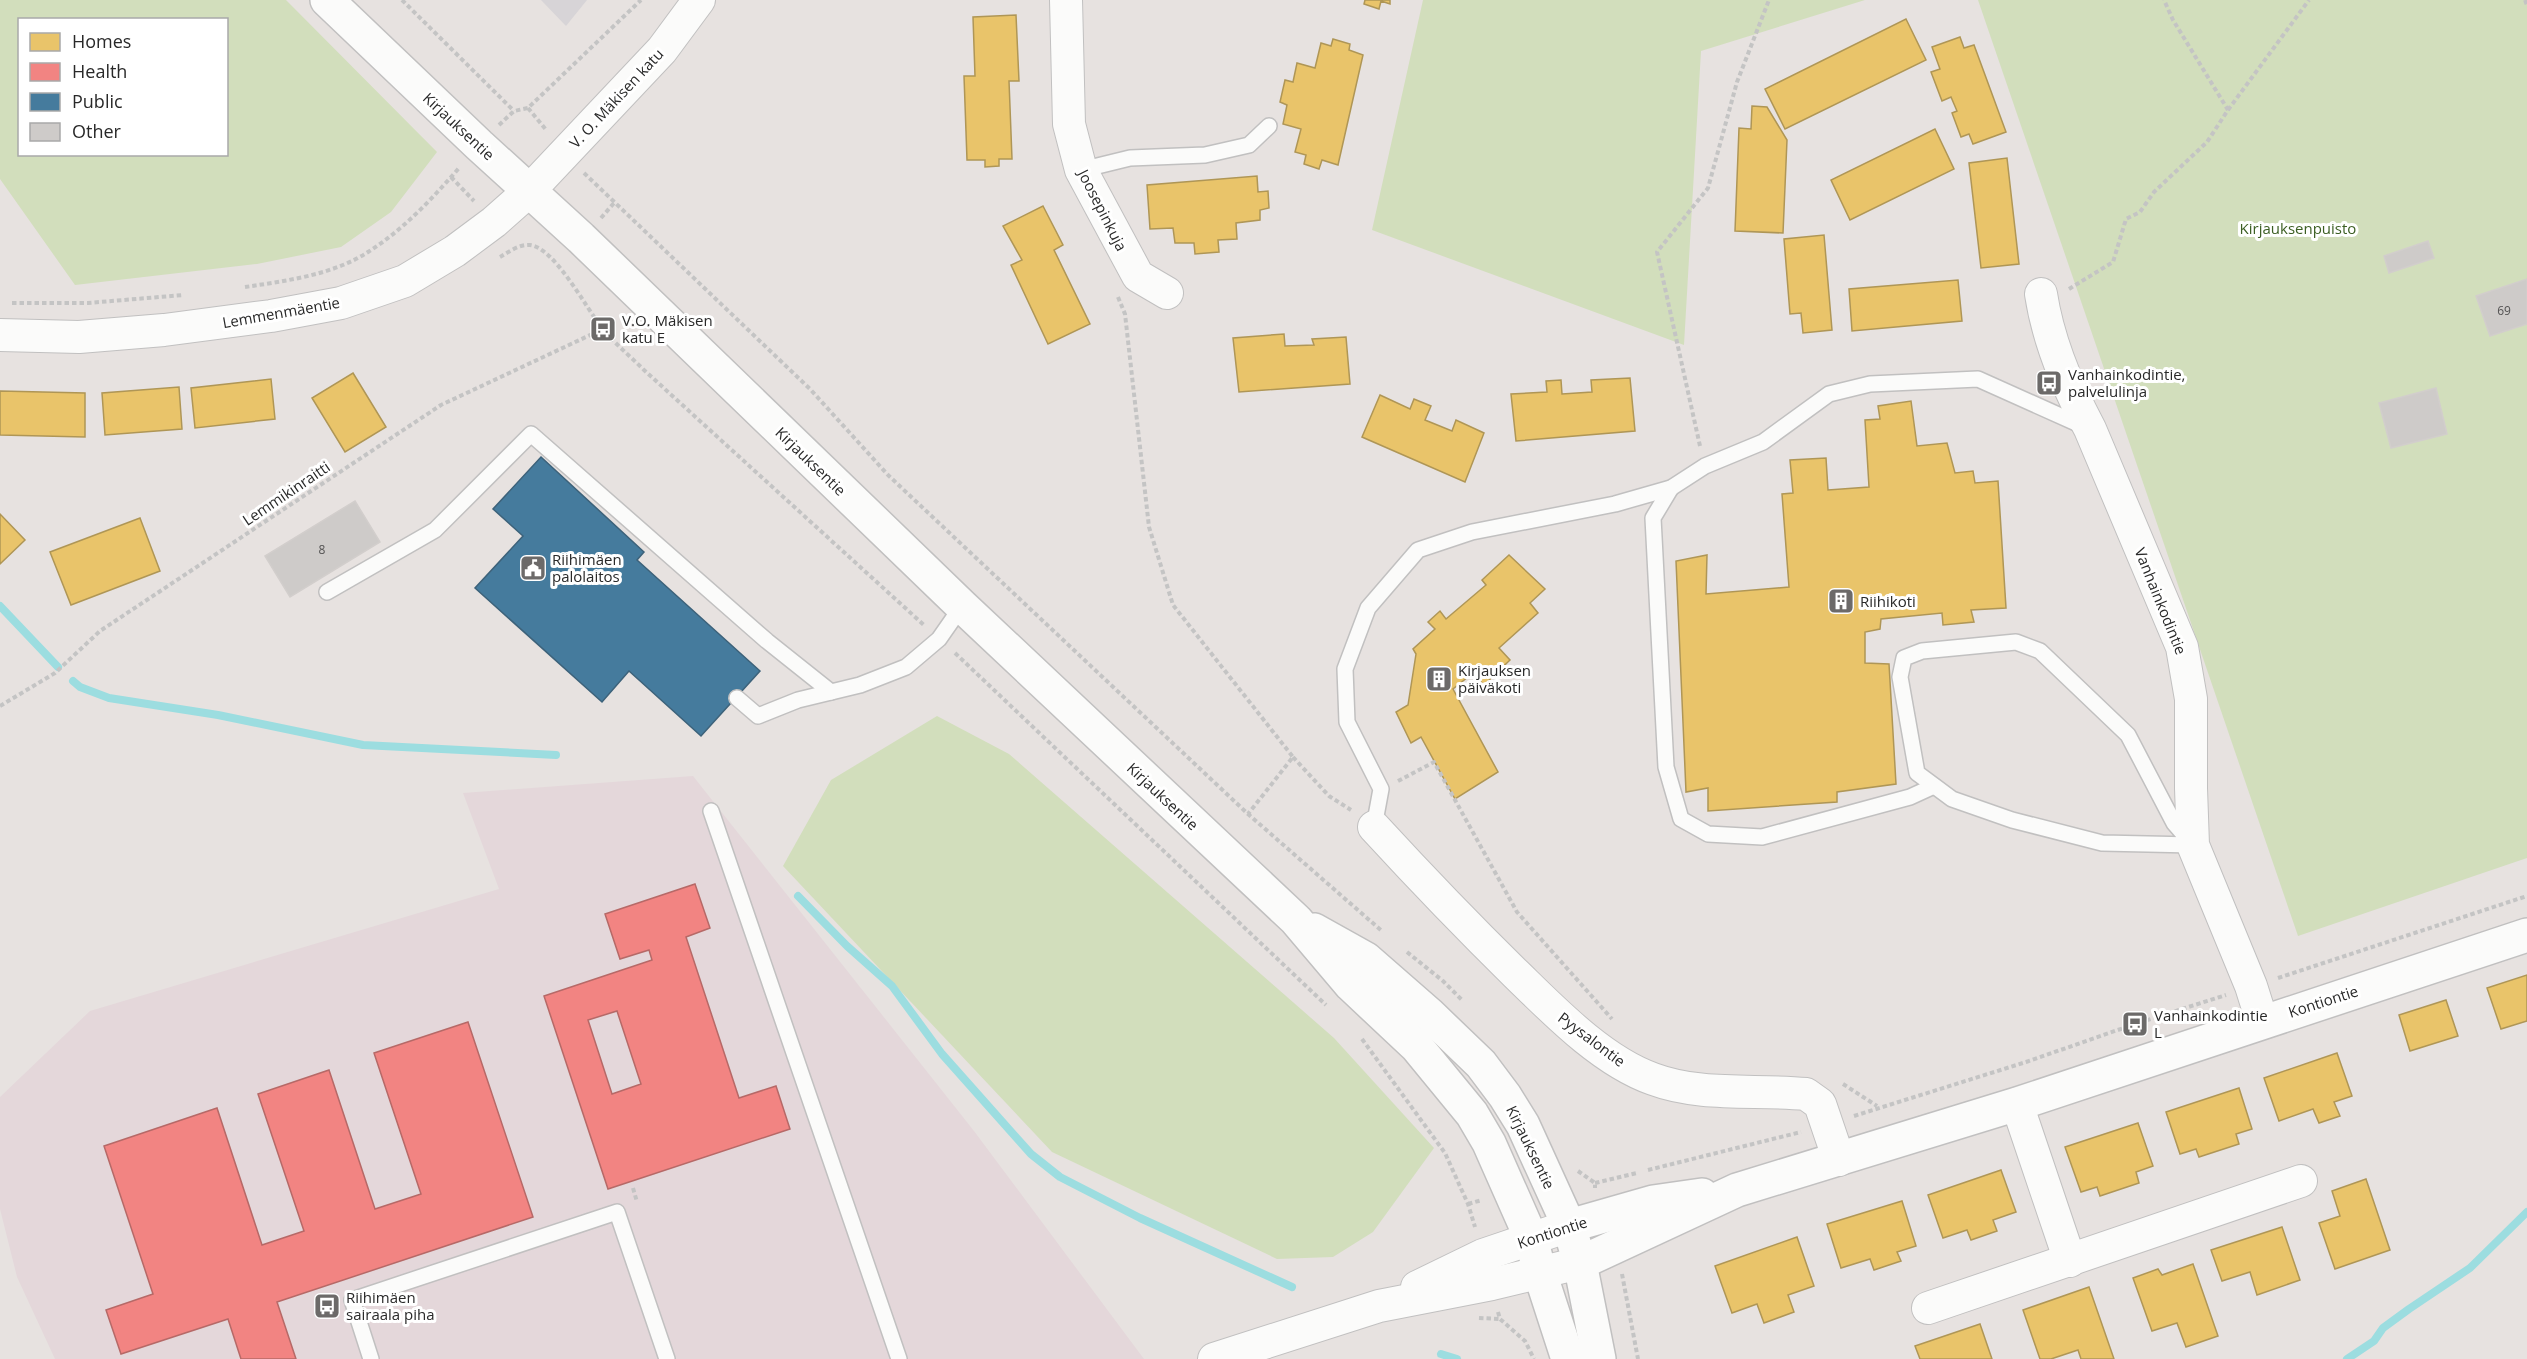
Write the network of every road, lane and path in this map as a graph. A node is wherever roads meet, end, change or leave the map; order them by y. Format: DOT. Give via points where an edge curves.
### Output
graph roads {
  1 [pos="327,0"];
  2 [pos="402,0"];
  3 [pos="641,0"];
  4 [pos="699,0"];
  5 [pos="1066,0"];
  6 [pos="1769,0"];
  7 [pos="2164,0"];
  8 [pos="2309,0"];
  9 [pos="2525,0"];
  10 [pos="2527,5"];
  11 [pos="528,108"];
  12 [pos="2229,110"];
  13 [pos="514,111"];
  14 [pos="1269,126"];
  15 [pos="479,145"];
  16 [pos="564,153"];
  17 [pos="1081,170"];
  18 [pos="529,191"];
  19 [pos="518,247"];
  20 [pos="242,288"];
  21 [pos="1116,293"];
  22 [pos="1167,293"];
  23 [pos="187,295"];
  24 [pos="11,303"];
  25 [pos="2042,305"];
  26 [pos="603,329"];
  27 [pos="0,335"];
  28 [pos="2090,429"];
  29 [pos="1705,466"];
  30 [pos="1671,488"];
  31 [pos="327,592"];
  32 [pos="962,606"];
  33 [pos="939,639"];
  34 [pos="831,693"];
  35 [pos="736,698"];
  36 [pos="0,705"];
  37 [pos="1293,757"];
  38 [pos="1934,786"];
  39 [pos="1382,789"];
  40 [pos="711,811"];
  41 [pos="1248,814"];
  42 [pos="1374,827"];
  43 [pos="2193,845"];
  44 [pos="2527,896"];
  45 [pos="1296,920"];
  46 [pos="2527,935"];
  47 [pos="1392,939"];
  48 [pos="1401,946"];
  49 [pos="2251,987"];
  50 [pos="1466,1005"];
  51 [pos="1329,1009"];
  52 [pos="2262,1021"];
  53 [pos="1619,1027"];
  54 [pos="1355,1033"];
  55 [pos="1833,1078"];
  56 [pos="2017,1104"];
  57 [pos="1878,1107"];
  58 [pos="1828,1126"];
  59 [pos="1839,1160"];
  60 [pos="1570,1165"];
  61 [pos="2301,1181"];
  62 [pos="1737,1190"];
  63 [pos="1468,1204"];
  64 [pos="1569,1226"];
  65 [pos="1531,1238"];
  66 [pos="2070,1260"];
  67 [pos="1580,1263"];
  68 [pos="1539,1273"];
  69 [pos="1379,1306"];
  70 [pos="1928,1308"];
  71 [pos="1525,1341"];
  72 [pos="371,1359"];
  73 [pos="667,1359"];
  74 [pos="899,1359"];
  75 [pos="1214,1359"];
  76 [pos="1534,1359"];
  77 [pos="1568,1359"];
  78 [pos="1599,1359"];
  1 -- 15 [label="street, Kirjauksentie"];
  2 -- 13 [label="path"];
  3 -- 11 [label="path"];
  4 -- 16 [label="street, V. O. Mäkisen katu" via="662,50"];
  5 -- 17 [label="street, Joosepinkuja" via="1069,124"];
  6 -- 29 [label="path" via="1737,82 1708,188 1657,252"];
  7 -- 12 [label="path"];
  8 -- 12 [label="path"];
  9 -- 10 [label="path"];
  11 -- 13 [label="path"];
  11 -- 16 [label="path"];
  12 -- 25 [label="path" via="2207,142 2154,192 2140,212 2126,219 2113,262"];
  13 -- 15 [label="path"];
  14 -- 17 [label="lane" via="1249,145 1205,155 1130,158"];
  15 -- 18 [label="street, Kirjauksentie"];
  15 -- 20 [label="path" via="402,227 367,253 334,268"];
  16 -- 18 [label="street, V. O. Mäkisen katu"];
  16 -- 41 [label="path" via="810,389 888,475"];
  17 -- 22 [label="street, Joosepinkuja" via="1138,276"];
  18 -- 27 [label="street, Lemmenmäentie" via="495,222 405,281 341,303 165,330 79,337"];
  18 -- 32 [label="street, Kirjauksentie"];
  19 -- 26 [label="path" via="542,249"];
  21 -- 37 [label="path" via="1125,314 1149,527 1173,605"];
  23 -- 24 [label="path" via="88,303"];
  25 -- 28 [label="street, Vanhainkodintie"];
  26 -- 33 [label="path"];
  26 -- 36 [label="path, Lemmikinraitti" via="441,405 100,631 55,673"];
  28 -- 29 [label="lane" via="1978,379 1870,384 1829,394 1763,442"];
  28 -- 43 [label="street, Vanhainkodintie" via="2182,647 2191,699"];
  29 -- 30 [label="lane"];
  30 -- 38 [label="lane" via="1653,518 1666,767 1681,819 1708,834 1762,837 1910,797"];
  30 -- 39 [label="lane" via="1615,504 1472,532 1418,550 1368,608 1345,669 1347,722"];
  31 -- 34 [label="lane" via="435,530 531,434"];
  32 -- 33 [label="lane"];
  32 -- 45 [label="street, Kirjauksentie"];
  33 -- 34 [label="lane" via="906,667"];
  33 -- 51 [label="path"];
  34 -- 35 [label="lane" via="798,700 758,716"];
  37 -- 39 [label="path" via="1329,796 1350,811"];
  37 -- 41 [label="path"];
  38 -- 43 [label="lane" via="1952,799 2012,820 2102,843"];
  38 -- 43 [label="lane" via="1917,773 1900,677 1904,658 1922,651 2016,642 2040,651 2128,735 2174,823"];
  39 -- 42 [label="lane"];
  39 -- 53 [label="path" via="1434,762 1517,912"];
  40 -- 74 [label="lane"];
  41 -- 47 [label="path"];
  42 -- 58 [label="street, Pyysalontie" via="1451,911 1552,1010 1612,1058 1652,1079 1693,1090 1806,1094 1820,1104"];
  43 -- 49 [label="street, Vanhainkodintie"];
  44 -- 49 [label="path"];
  45 -- 64 [label="street, Kirjauksentie" via="1366,959 1481,1064 1523,1125"];
  45 -- 65 [label="street, Kirjauksentie" via="1351,985 1424,1055 1472,1114"];
  46 -- 52 [label="street, Kontiontie"];
  48 -- 50 [label="path"];
  49 -- 52 [label="street, Vanhainkodintie"];
  49 -- 57 [label="path"];
  52 -- 56 [label="street, Kontiontie"];
  54 -- 63 [label="path" via="1445,1153"];
  55 -- 57 [label="path"];
  56 -- 59 [label="street, Kontiontie"];
  56 -- 66 [label="street"];
  57 -- 58 [label="path"];
  58 -- 59 [label="street, Pyysalontie"];
  58 -- 60 [label="path" via="1594,1183"];
  59 -- 62 [label="street, Kontiontie"];
  61 -- 66 [label="street"];
  62 -- 64 [label="street, Kontiontie" via="1653,1202"];
  62 -- 67 [label="street, Kontiontie"];
  64 -- 65 [label="street, Kontiontie"];
  64 -- 67 [label="street, Kirjauksentie"];
  65 -- 68 [label="street, Kirjauksentie"];
  65 -- 69 [label="street, Kontiontie" via="1483,1255"];
  66 -- 70 [label="street"];
  67 -- 68 [label="street, Kontiontie"];
  67 -- 78 [label="street, Kirjauksentie"];
  68 -- 69 [label="street, Kontiontie"];
  68 -- 77 [label="street, Kirjauksentie"];
  69 -- 75 [label="street, Kontiontie"];
  71 -- 76 [label="path"];
  72 -- 73 [label="lane" via="352,1300 617,1212"];
}
